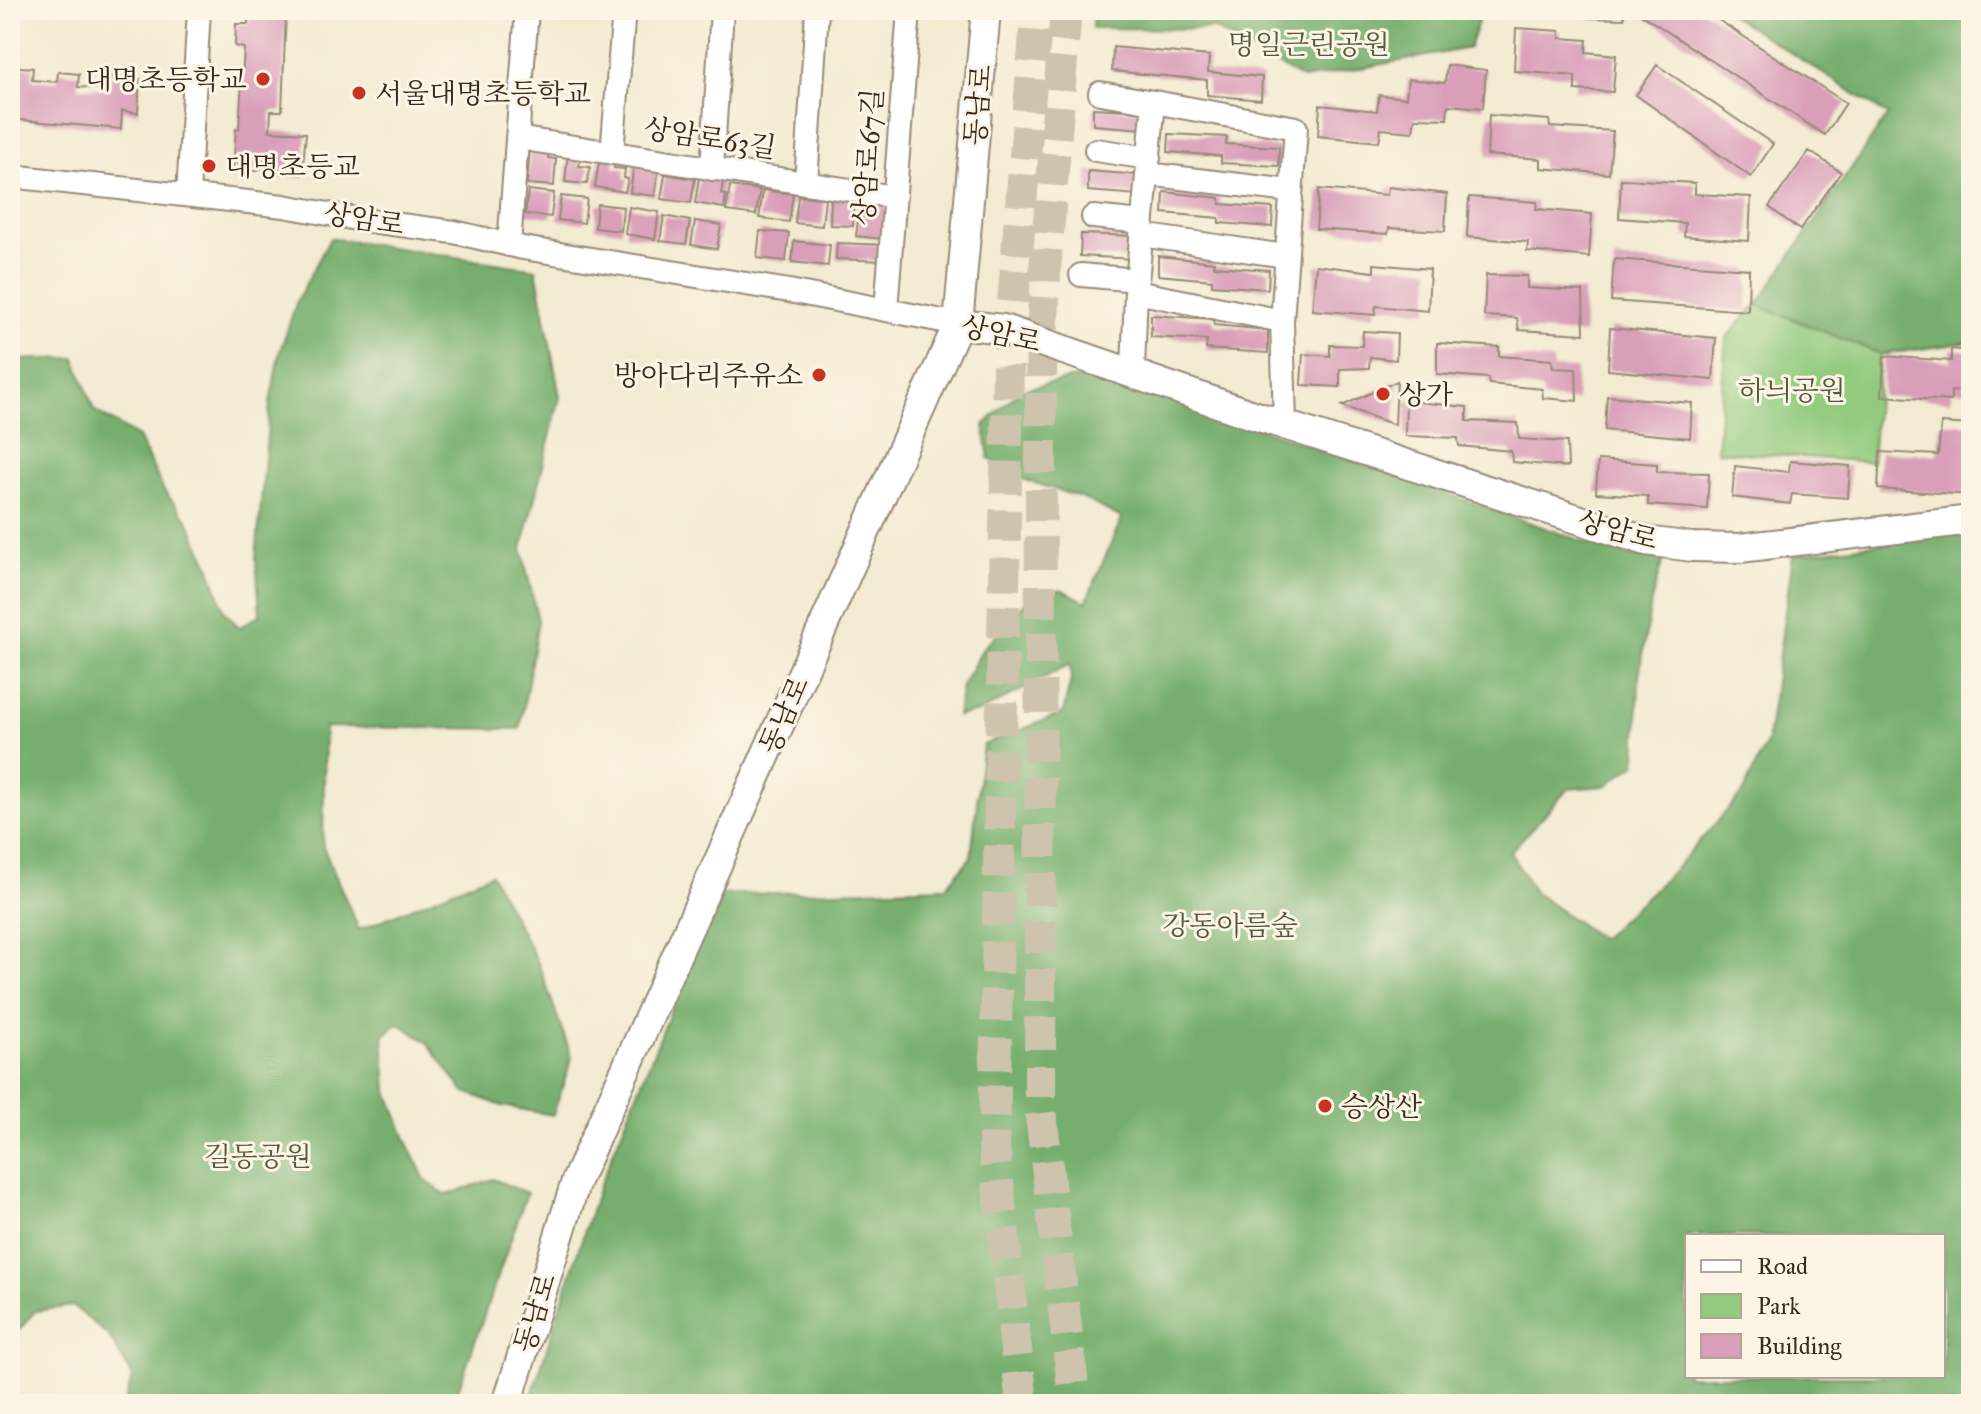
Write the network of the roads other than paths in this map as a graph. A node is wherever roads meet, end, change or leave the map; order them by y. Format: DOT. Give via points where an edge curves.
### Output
graph roads {
  1 [pos="199,10"];
  2 [pos="527,10"];
  3 [pos="624,10"];
  4 [pos="722,10"];
  5 [pos="817,10"];
  6 [pos="909,10"];
  7 [pos="987,11"];
  8 [pos="1100,93"];
  9 [pos="1154,102"];
  10 [pos="517,138"];
  11 [pos="1096,150"];
  12 [pos="612,153"];
  13 [pos="1148,166"];
  14 [pos="712,169"];
  15 [pos="10,176"];
  16 [pos="806,183"];
  17 [pos="1291,191"];
  18 [pos="188,195"];
  19 [pos="895,197"];
  20 [pos="1093,217"];
  21 [pos="1142,229"];
  22 [pos="509,245"];
  23 [pos="1286,256"];
  24 [pos="1081,275"];
  25 [pos="1136,286"];
  26 [pos="886,310"];
  27 [pos="1282,321"];
  28 [pos="958,324"];
  29 [pos="1133,369"];
  30 [pos="1285,423"];
  31 [pos="1971,520"];
  32 [pos="507,1404"];
  1 -- 18 [label="street"];
  2 -- 10 [label="street"];
  3 -- 12 [label="street"];
  4 -- 14 [label="street"];
  5 -- 16 [label="street"];
  6 -- 19 [label="street, 상암로67길"];
  7 -- 28 [label="main road, 동남로"];
  8 -- 9 [label="street"];
  9 -- 13 [label="street"];
  9 -- 17 [label="street" via="1296,128"];
  10 -- 12 [label="street, 상암로63길"];
  10 -- 22 [label="street"];
  11 -- 13 [label="street"];
  12 -- 14 [label="street, 상암로63길"];
  13 -- 17 [label="street"];
  13 -- 21 [label="street"];
  14 -- 16 [label="street, 상암로63길"];
  15 -- 18 [label="street, 상암로"];
  16 -- 19 [label="street, 상암로63길"];
  17 -- 23 [label="street"];
  18 -- 22 [label="street, 상암로" via="454,232"];
  19 -- 26 [label="street, 상암로67길"];
  20 -- 21 [label="street"];
  21 -- 23 [label="street"];
  21 -- 25 [label="street"];
  22 -- 26 [label="street, 상암로"];
  23 -- 27 [label="street"];
  24 -- 25 [label="street"];
  25 -- 27 [label="street"];
  25 -- 29 [label="street"];
  26 -- 28 [label="street, 상암로"];
  27 -- 30 [label="street"];
  28 -- 30 [label="main road, 상암로" via="1003,329"];
  28 -- 32 [label="main road, 동남로" via="576,1181"];
  30 -- 31 [label="main road, 상암로" via="1646,541 1740,548"];
}
